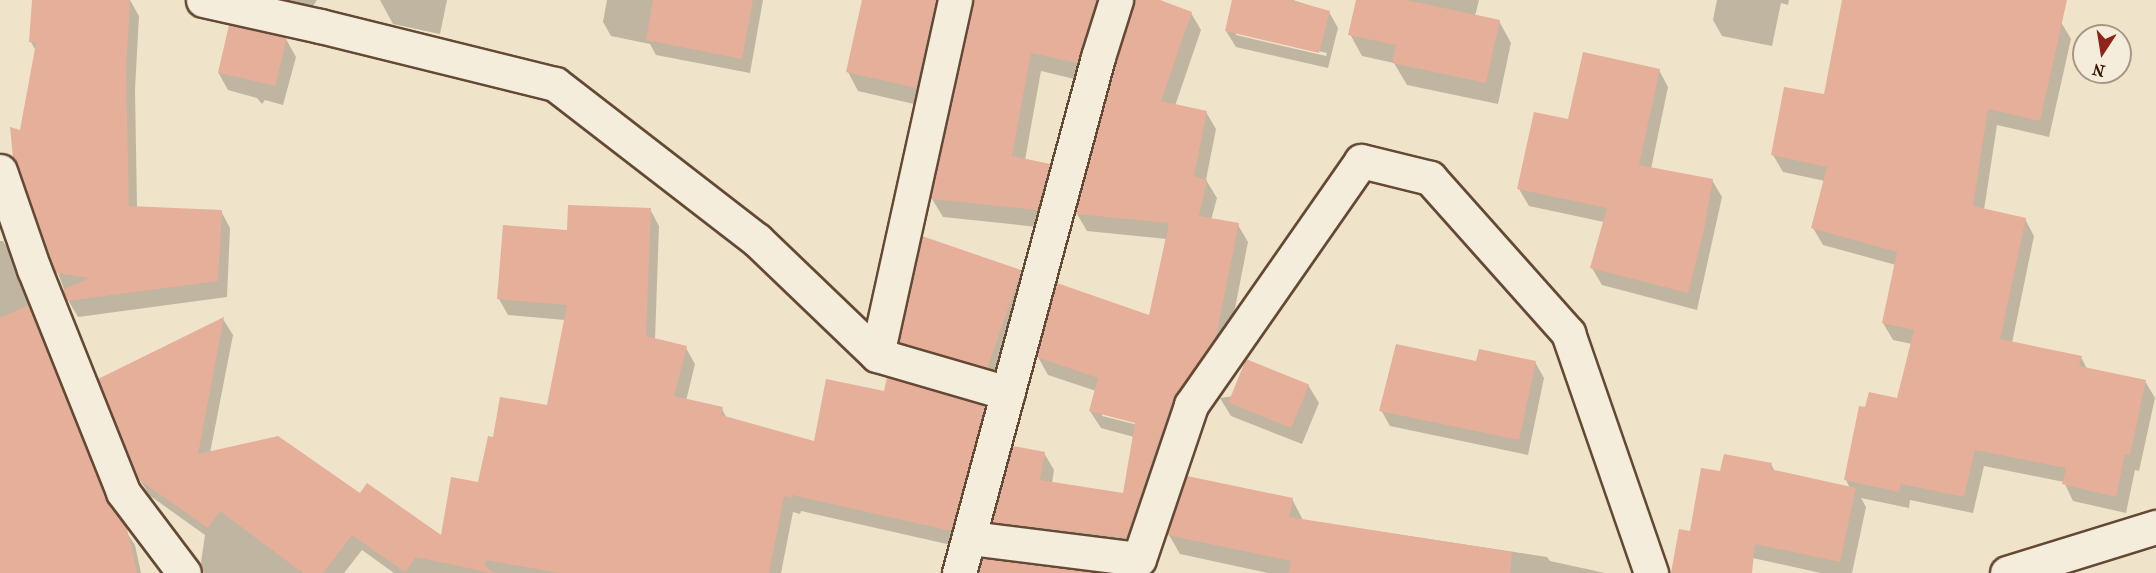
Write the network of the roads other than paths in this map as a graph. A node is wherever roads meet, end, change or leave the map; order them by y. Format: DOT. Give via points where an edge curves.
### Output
graph roads {
  1 [pos="204,0"];
  2 [pos="955,0"];
  3 [pos="1116,0"];
  4 [pos="0,173"];
  5 [pos="877,355"];
  6 [pos="1008,393"];
  7 [pos="2156,527"];
  8 [pos="970,538"];
  9 [pos="184,573"];
  10 [pos="959,573"];
  11 [pos="1651,573"];
  12 [pos="2007,573"];
  1 -- 5 [label="street" via="555,84 757,240"];
  2 -- 5 [label="street"];
  3 -- 6 [label="street"];
  4 -- 9 [label="street" via="123,492"];
  5 -- 6 [label="street"];
  6 -- 8 [label="street"];
  7 -- 12 [label="street"];
  8 -- 10 [label="street"];
  8 -- 11 [label="street" via="1139,559 1191,405 1361,161 1430,178 1568,333"];
}
